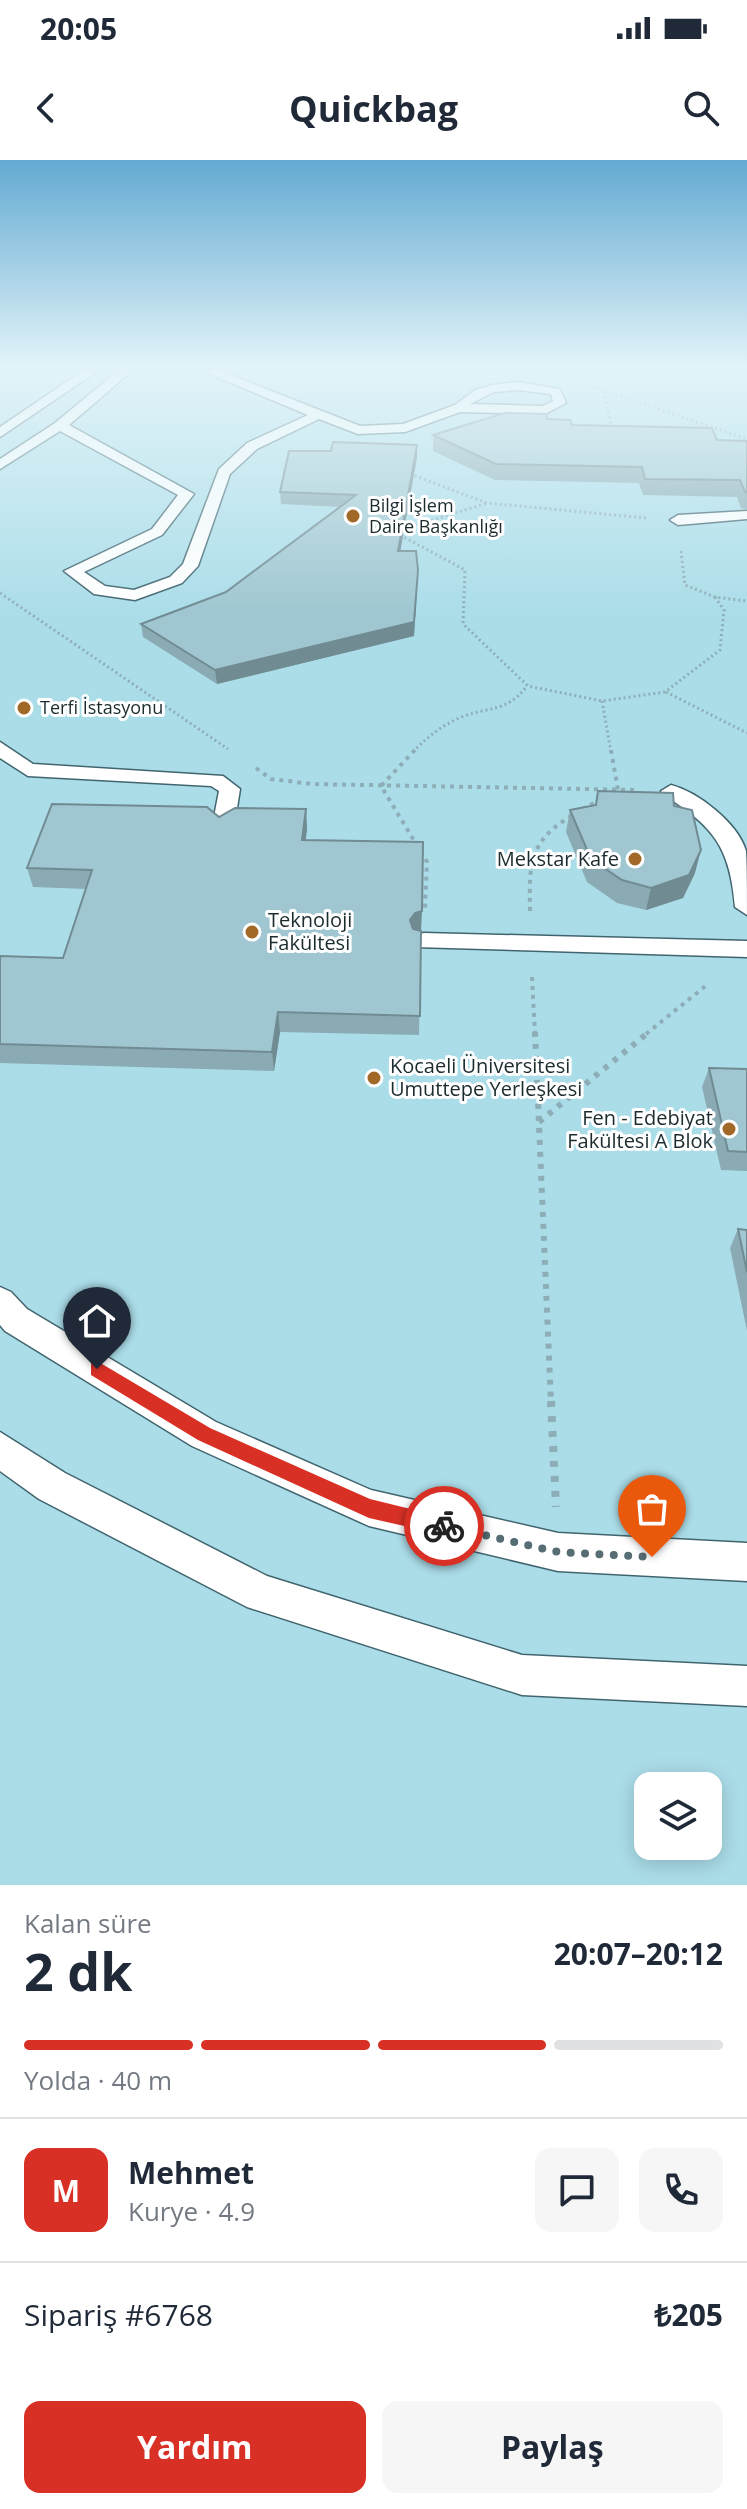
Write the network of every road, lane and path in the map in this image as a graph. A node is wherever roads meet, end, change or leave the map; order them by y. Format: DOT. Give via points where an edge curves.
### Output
graph roads {
  1 [pos="22,450"];
  2 [pos="106,450"];
  3 [pos="247,450"];
  4 [pos="404,450"];
  5 [pos="0,465"];
  6 [pos="487,503"];
  7 [pos="747,515"];
  8 [pos="678,520"];
  9 [pos="0,593"];
  10 [pos="715,597"];
  11 [pos="747,601"];
  12 [pos="528,686"];
  13 [pos="665,692"];
  14 [pos="602,701"];
  15 [pos="747,733"];
  16 [pos="0,748"];
  17 [pos="232,752"];
  18 [pos="245,761"];
  19 [pos="381,786"];
  20 [pos="618,790"];
  21 [pos="671,791"];
  22 [pos="223,827"];
  23 [pos="747,907"];
  24 [pos="424,941"];
  25 [pos="531,944"];
  26 [pos="747,949"];
  27 [pos="710,982"];
  28 [pos="539,1123"];
  29 [pos="0,1302"];
  30 [pos="0,1450"];
  31 [pos="558,1552"];
  32 [pos="747,1562"];
  33 [pos="747,1686"];
  1 -- 5 [label="lane"];
  2 -- 3 [label="lane" via="187,494 157,532 72,571 100,590 135,595 176,580 190,566 224,472"];
  4 -- 6 [label="path" via="408,456 404,472"];
  6 -- 8 [label="path"];
  6 -- 12 [label="path" via="394,532 465,570 463,624"];
  7 -- 8 [label="lane"];
  8 -- 10 [label="path" via="685,585"];
  9 -- 17 [label="path"];
  10 -- 11 [label="path"];
  10 -- 13 [label="path" via="724,610 720,650"];
  12 -- 14 [label="path"];
  12 -- 19 [label="path" via="515,702 433,731"];
  13 -- 14 [label="path"];
  13 -- 15 [label="path"];
  14 -- 20 [label="path"];
  16 -- 22 [label="lane" via="28,770 216,780 230,789"];
  18 -- 19 [label="path" via="271,779"];
  19 -- 20 [label="path"];
  19 -- 24 [label="path" via="427,862"];
  20 -- 21 [label="path"];
  20 -- 25 [label="path" via="540,836 529,860"];
  21 -- 23 [label="lane" via="709,813 734,844"];
  24 -- 25 [label="lane"];
  25 -- 26 [label="lane"];
  25 -- 28 [label="path"];
  27 -- 28 [label="path"];
  28 -- 31 [label="path"];
  29 -- 31 [label="lane" via="16,1320 204,1434 369,1508"];
  30 -- 33 [label="lane" via="52,1486 275,1598 522,1675"];
  31 -- 32 [label="lane"];
}
